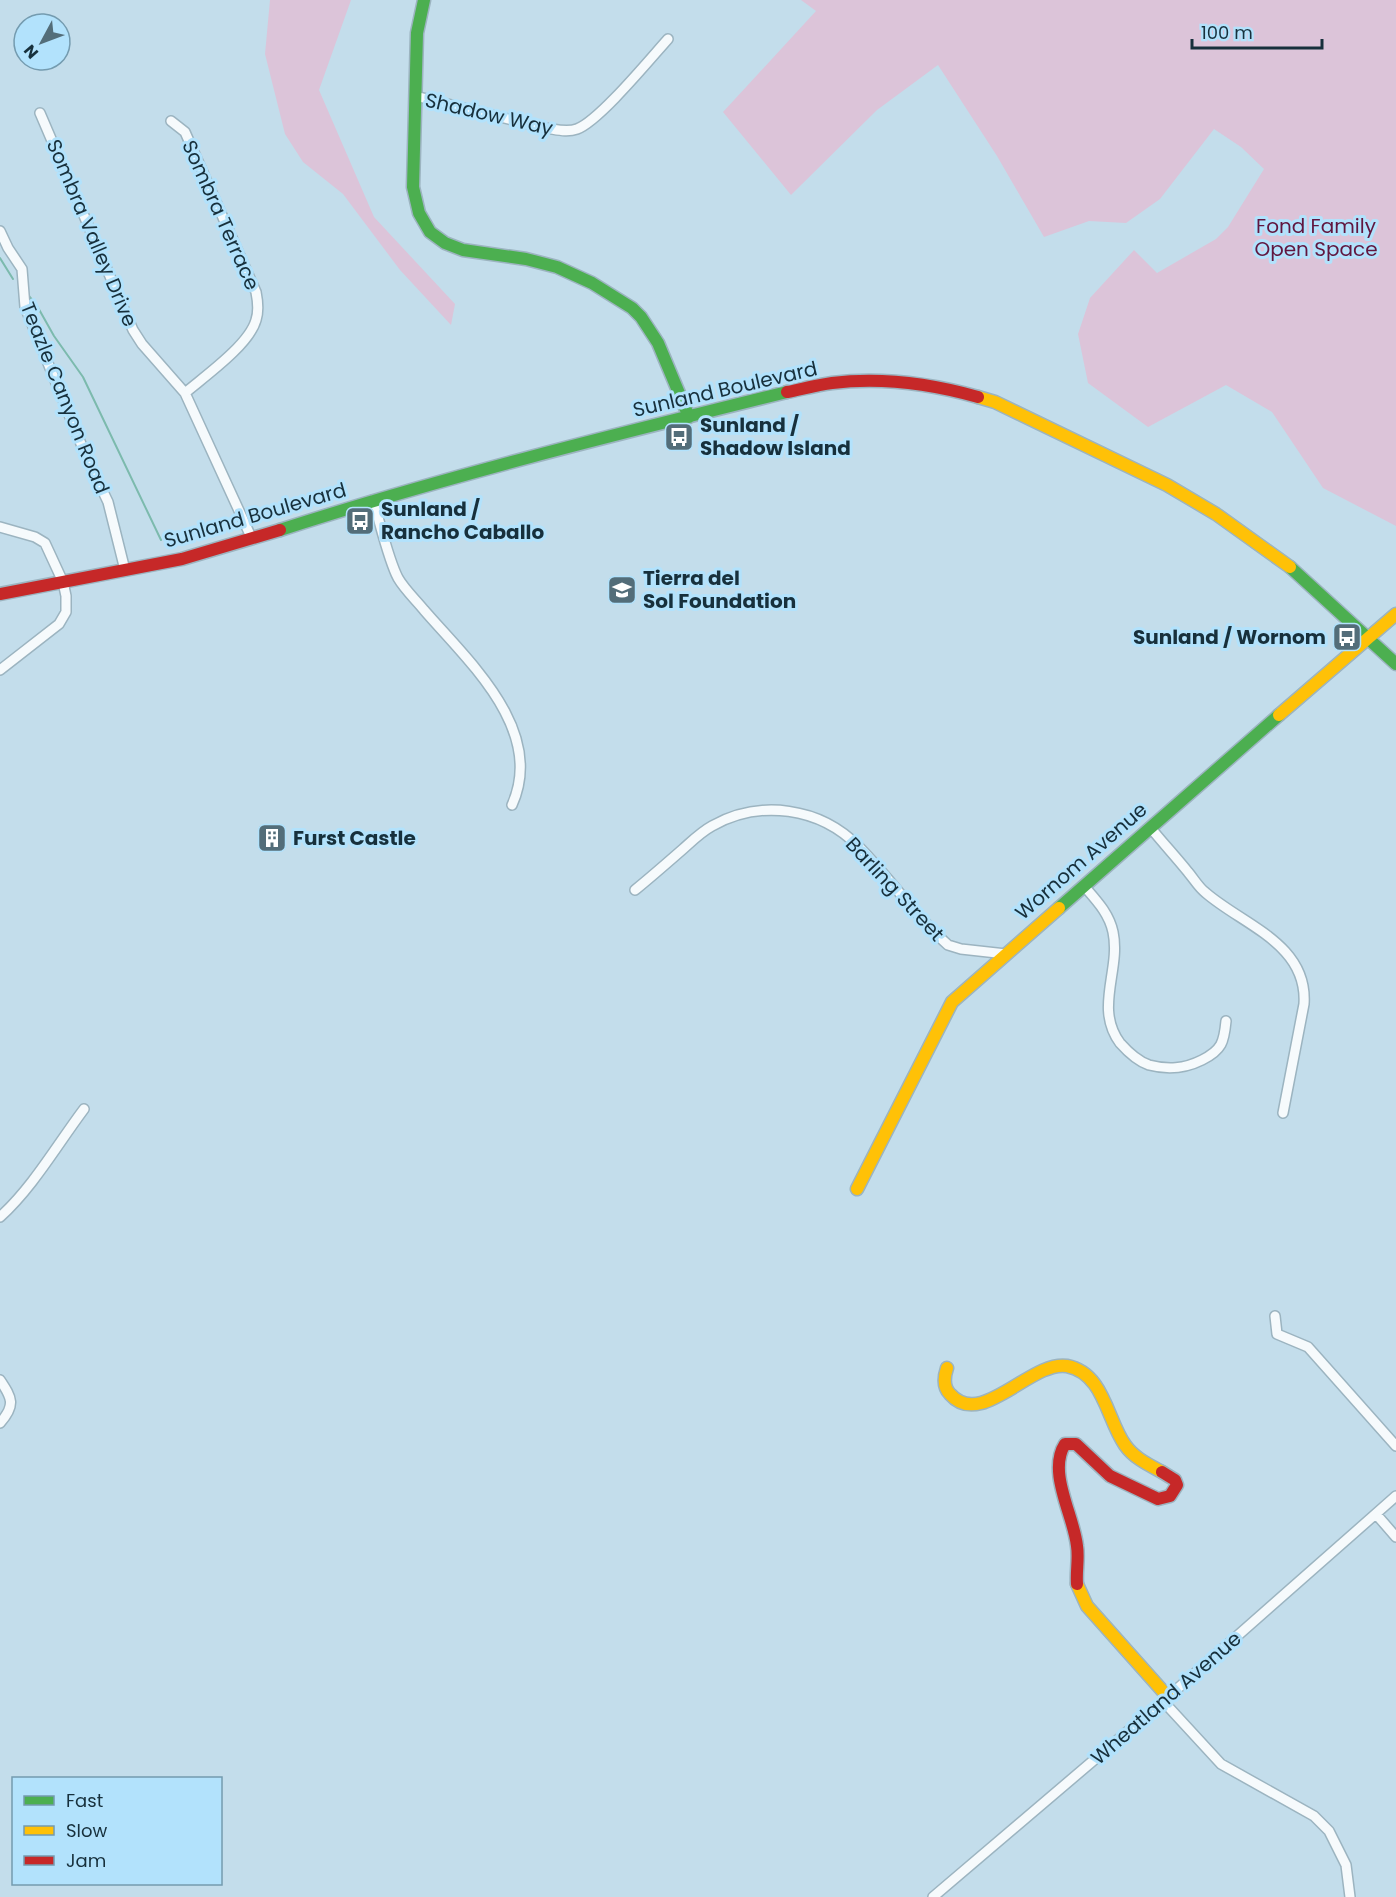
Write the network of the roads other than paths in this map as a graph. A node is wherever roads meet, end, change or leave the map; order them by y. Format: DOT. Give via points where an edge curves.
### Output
graph roads {
  1 [pos="424,0"];
  2 [pos="668,39"];
  3 [pos="415,96"];
  4 [pos="40,112"];
  5 [pos="171,121"];
  6 [pos="0,231"];
  7 [pos="185,393"];
  8 [pos="689,417"];
  9 [pos="373,500"];
  10 [pos="0,527"];
  11 [pos="252,539"];
  12 [pos="126,570"];
  13 [pos="63,582"];
  14 [pos="0,594"];
  15 [pos="1396,614"];
  16 [pos="1368,638"];
  17 [pos="1396,664"];
  18 [pos="0,670"];
  19 [pos="512,805"];
  20 [pos="1150,827"];
  21 [pos="1084,886"];
  22 [pos="635,890"];
  23 [pos="1006,954"];
  24 [pos="1226,1021"];
  25 [pos="84,1109"];
  26 [pos="1283,1113"];
  27 [pos="858,1189"];
  28 [pos="0,1217"];
  29 [pos="1275,1316"];
  30 [pos="947,1368"];
  31 [pos="0,1380"];
  32 [pos="0,1423"];
  33 [pos="1396,1446"];
  34 [pos="1396,1496"];
  35 [pos="1376,1514"];
  36 [pos="1396,1537"];
  37 [pos="1166,1699"];
  38 [pos="933,1897"];
  39 [pos="1350,1897"];
  1 -- 3 [label="street" via="417,33"];
  2 -- 3 [label="street, Shadow Way" via="607,105 576,130 545,128"];
  3 -- 8 [label="street" via="413,187 415,203 428,229 461,251 550,264 633,309 652,333"];
  4 -- 7 [label="street, Sombra Valley Drive" via="133,330"];
  5 -- 7 [label="street, Sombra Terrace" via="184,132 256,292 258,306 251,333 243,343"];
  6 -- 12 [label="street, Teazle Canyon Road" via="22,269 25,307 108,502"];
  7 -- 11 [label="street, Sombra Valley Drive"];
  8 -- 9 [label="street, Sunland Boulevard"];
  8 -- 16 [label="street, Sunland Boulevard" via="788,392 848,382 945,388 995,402 1159,480 1216,514 1284,562"];
  9 -- 11 [label="street, Sunland Boulevard"];
  9 -- 19 [label="street" via="399,578 490,686 507,714 520,762 519,791"];
  10 -- 13 [label="street" via="45,543"];
  11 -- 12 [label="street, Sunland Boulevard"];
  12 -- 13 [label="street, Sunland Boulevard"];
  13 -- 14 [label="street, Sunland Boulevard"];
  13 -- 18 [label="street" via="64,618"];
  15 -- 16 [label="street, Wornom Avenue"];
  16 -- 17 [label="street, Sunland Boulevard"];
  16 -- 20 [label="street, Wornom Avenue"];
  20 -- 21 [label="street, Wornom Avenue"];
  20 -- 26 [label="street" via="1205,893 1274,940 1294,962 1301,977 1304,1004"];
  21 -- 23 [label="street, Wornom Avenue"];
  21 -- 24 [label="street" via="1109,917 1114,933 1107,1011 1113,1032 1130,1053 1146,1064 1163,1068 1192,1065 1214,1054 1224,1041"];
  22 -- 23 [label="street, Barling Street" via="711,826 753,812 784,810 820,819 858,845 948,945"];
  23 -- 27 [label="street, Wornom Avenue" via="952,1002"];
  25 -- 28 [label="street"];
  29 -- 33 [label="street" via="1278,1334 1308,1347"];
  30 -- 37 [label="street" via="944,1378 949,1393 963,1402 977,1404 994,1399 1048,1368 1071,1368 1089,1379 1100,1392 1127,1449 1140,1461 1175,1480 1173,1494 1158,1499 1110,1476 1076,1443 1063,1445 1059,1452 1060,1482 1077,1543 1078,1593"];
  31 -- 32 [label="street" via="11,1401"];
  34 -- 35 [label="street, Wheatland Avenue"];
  35 -- 36 [label="street"];
  35 -- 37 [label="street, Wheatland Avenue"];
  37 -- 38 [label="street, Wheatland Avenue"];
  37 -- 39 [label="street" via="1221,1764 1314,1816 1329,1831 1346,1865"];
}
